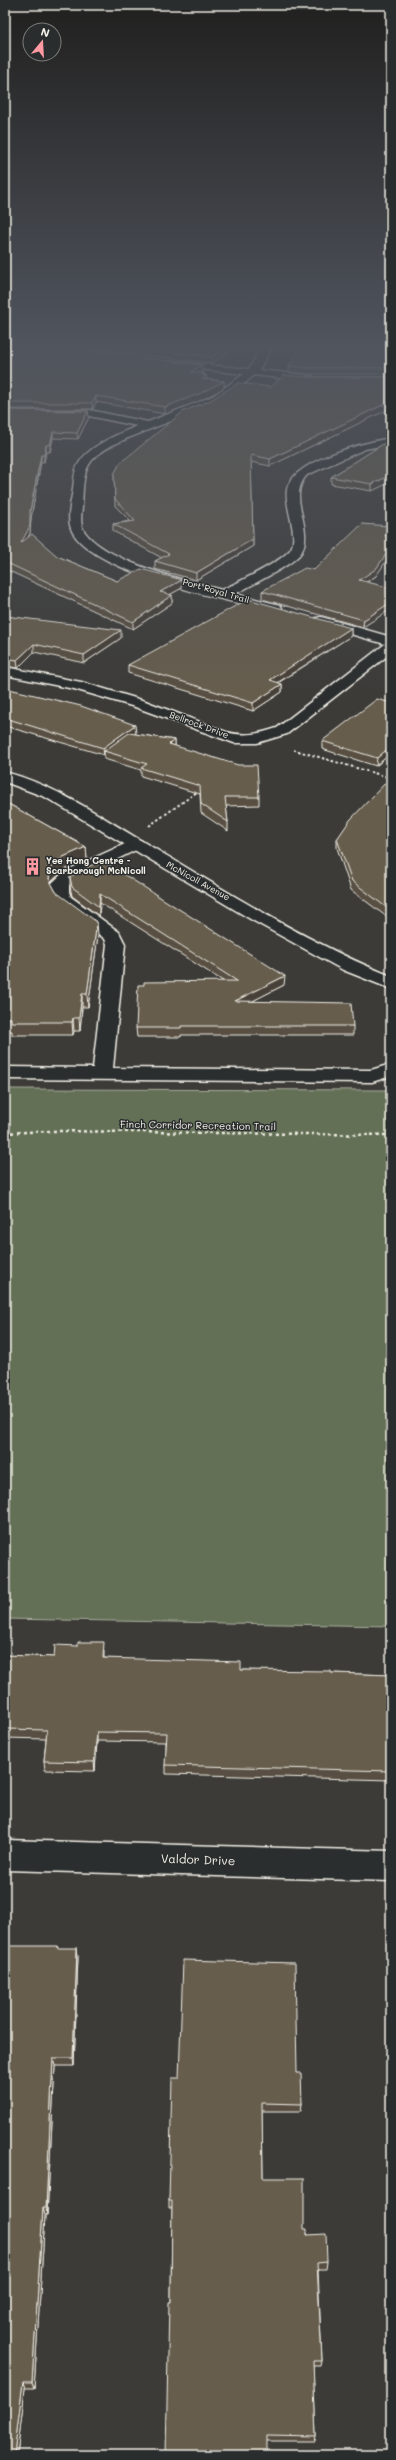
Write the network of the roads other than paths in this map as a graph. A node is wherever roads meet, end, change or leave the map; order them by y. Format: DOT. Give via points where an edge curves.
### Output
graph roads {
  1 [pos="86,462"];
  2 [pos="329,462"];
  3 [pos="225,594"];
  4 [pos="284,610"];
  5 [pos="306,617"];
  6 [pos="391,641"];
  7 [pos="391,646"];
  8 [pos="5,671"];
  9 [pos="5,777"];
  10 [pos="132,842"];
  11 [pos="391,983"];
  12 [pos="391,1070"];
  13 [pos="5,1073"];
  14 [pos="102,1074"];
  15 [pos="5,1854"];
  16 [pos="391,1866"];
  1 -- 3 [label="street, Port Royal Trail" via="74,515 76,527 89,545 126,566"];
  2 -- 3 [label="street" via="303,474 295,481 292,491 299,539 296,551 281,563"];
  3 -- 4 [label="street, Port Royal Trail"];
  5 -- 6 [label="street"];
  7 -- 8 [label="street, Bellrock Drive" via="282,731 257,739 239,740 220,735 140,704 76,685"];
  9 -- 10 [label="street, McNicoll Avenue" via="51,794"];
  10 -- 11 [label="street, McNicoll Avenue" via="186,876 349,966"];
  10 -- 14 [label="street" via="61,883 60,892 64,900 113,936 116,944"];
  12 -- 14 [label="street" via="372,1076"];
  13 -- 14 [label="street"];
  15 -- 16 [label="street, Valdor Drive"];
}
